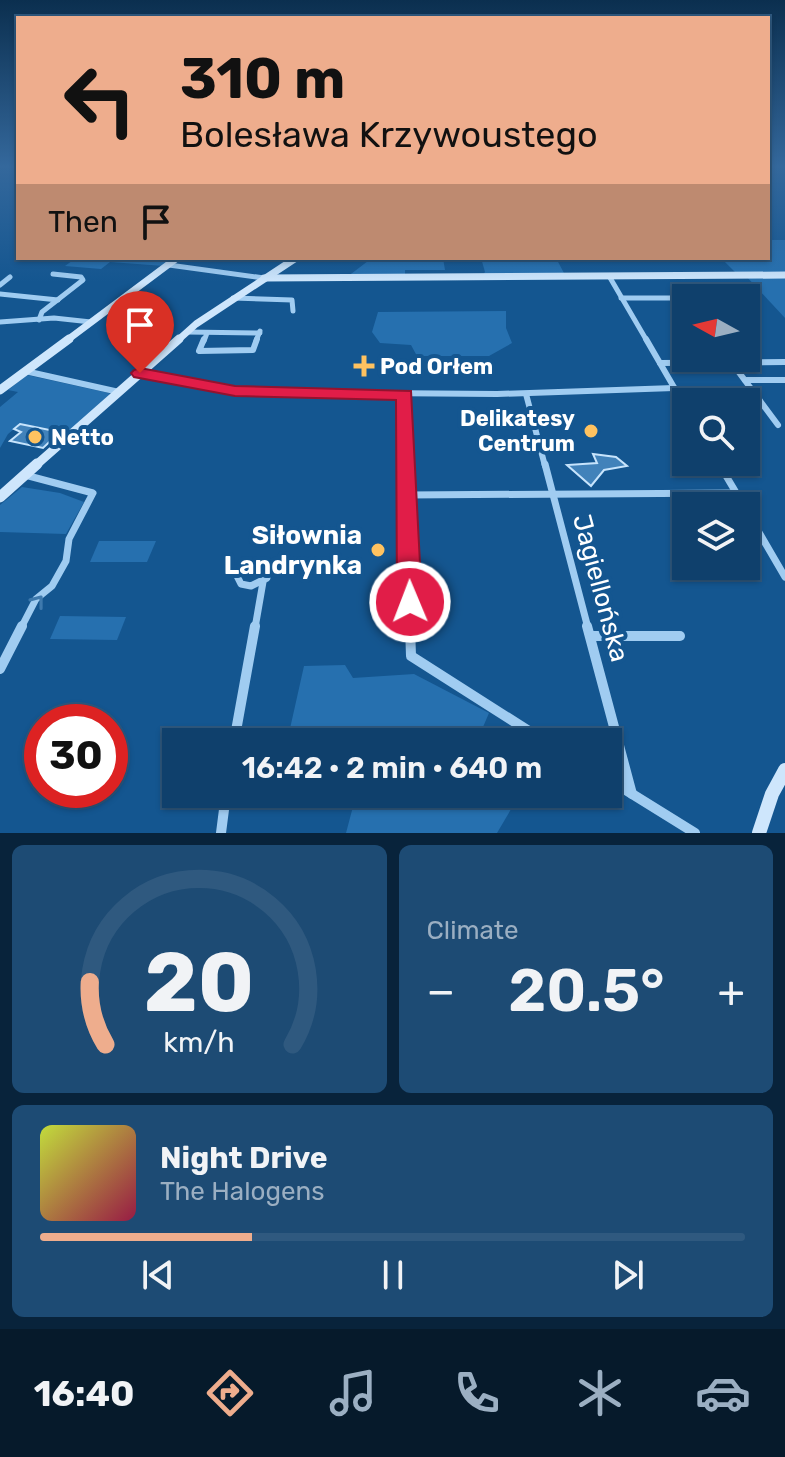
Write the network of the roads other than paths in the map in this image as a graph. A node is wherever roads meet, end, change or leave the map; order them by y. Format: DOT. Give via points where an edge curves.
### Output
graph roads {
  1 [pos="175,260"];
  2 [pos="293,260"];
  3 [pos="169,265"];
  4 [pos="53,274"];
  5 [pos="785,275"];
  6 [pos="609,276"];
  7 [pos="10,277"];
  8 [pos="264,278"];
  9 [pos="0,285"];
  10 [pos="0,294"];
  11 [pos="233,298"];
  12 [pos="621,298"];
  13 [pos="672,298"];
  14 [pos="58,300"];
  15 [pos="293,311"];
  16 [pos="39,320"];
  17 [pos="91,322"];
  18 [pos="2,324"];
  19 [pos="187,332"];
  20 [pos="207,333"];
  21 [pos="760,362"];
  22 [pos="785,362"];
  23 [pos="660,363"];
  24 [pos="672,363"];
  25 [pos="25,371"];
  26 [pos="738,372"];
  27 [pos="140,373"];
  28 [pos="744,380"];
  29 [pos="785,380"];
  30 [pos="672,388"];
  31 [pos="674,388"];
  32 [pos="0,390"];
  33 [pos="119,392"];
  34 [pos="526,394"];
  35 [pos="405,395"];
  36 [pos="778,425"];
  37 [pos="25,475"];
  38 [pos="672,493"];
  39 [pos="553,494"];
  40 [pos="407,495"];
  41 [pos="0,497"];
  42 [pos="760,534"];
  43 [pos="785,577"];
  44 [pos="263,582"];
  45 [pos="591,636"];
  46 [pos="680,636"];
  47 [pos="0,669"];
  48 [pos="237,728"];
  49 [pos="524,728"];
  50 [pos="785,770"];
  51 [pos="622,788"];
  52 [pos="632,794"];
  53 [pos="224,808"];
  54 [pos="221,833"];
  55 [pos="695,833"];
  56 [pos="759,833"];
  1 -- 3 [label="street"];
  2 -- 8 [label="street"];
  3 -- 8 [label="street"];
  3 -- 17 [label="street"];
  4 -- 14 [label="street" via="83,278"];
  5 -- 6 [label="street"];
  6 -- 8 [label="street"];
  6 -- 12 [label="street"];
  7 -- 9 [label="street"];
  8 -- 11 [label="street"];
  10 -- 14 [label="street"];
  11 -- 15 [label="street" via="292,300"];
  11 -- 19 [label="street"];
  12 -- 13 [label="street"];
  12 -- 23 [label="street"];
  14 -- 16 [label="street"];
  16 -- 17 [label="street"];
  16 -- 18 [label="street"];
  17 -- 25 [label="street"];
  19 -- 20 [label="street"];
  19 -- 27 [label="street"];
  20 -- 20 [label="street" via="199,351 253,350 260,332"];
  21 -- 22 [label="street"];
  23 -- 24 [label="street"];
  23 -- 31 [label="street"];
  25 -- 32 [label="street"];
  25 -- 33 [label="street"];
  26 -- 28 [label="street"];
  27 -- 33 [label="street"];
  27 -- 35 [label="street" via="235,391"];
  28 -- 29 [label="street"];
  28 -- 36 [label="street"];
  30 -- 34 [label="street"];
  33 -- 37 [label="street"];
  34 -- 35 [label="street"];
  34 -- 39 [label="street, Jagiellońska"];
  35 -- 40 [label="street"];
  37 -- 41 [label="street"];
  47 -- 37 [label="street, one-way" via="36,599 52,586 66,561 69,539 93,493"];
  38 -- 39 [label="street"];
  39 -- 40 [label="street"];
  39 -- 45 [label="street, Jagiellońska"];
  40 -- 49 [label="street" via="411,656"];
  42 -- 43 [label="street"];
  44 -- 48 [label="street"];
  45 -- 46 [label="street"];
  45 -- 52 [label="street, Jagiellońska"];
  50 -- 56 [label="street"];
  51 -- 52 [label="street"];
  52 -- 55 [label="street"];
  53 -- 54 [label="street"];
}
